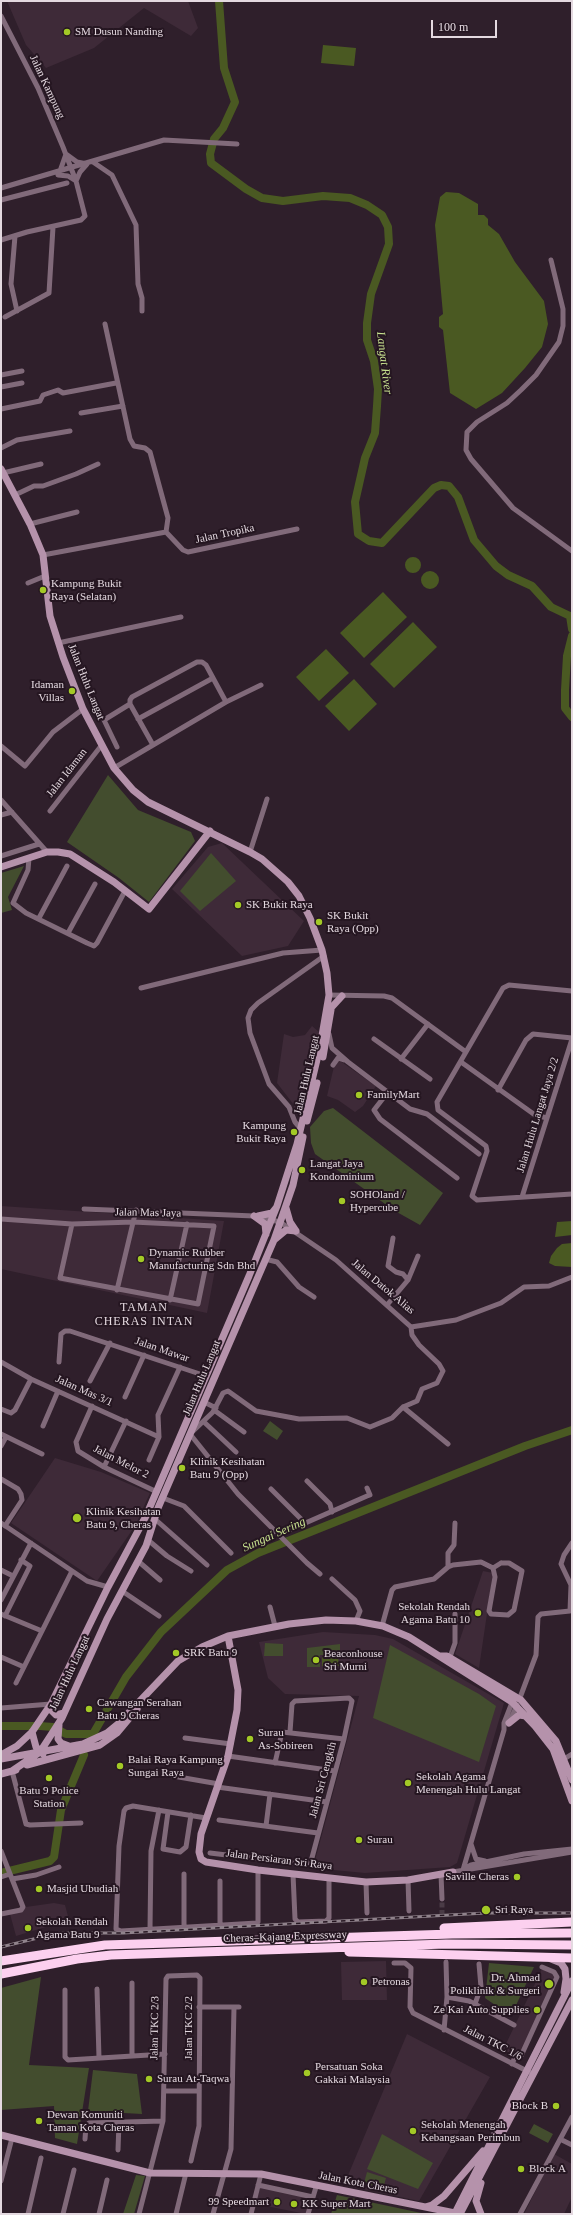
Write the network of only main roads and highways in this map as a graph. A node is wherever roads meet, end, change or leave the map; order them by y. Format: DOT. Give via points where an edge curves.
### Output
graph roads {
  1 [pos="2,471"];
  2 [pos="210,831"];
  3 [pos="223,838"];
  4 [pos="201,842"];
  5 [pos="1,867"];
  6 [pos="329,995"];
  7 [pos="342,996"];
  8 [pos="331,1008"];
  9 [pos="278,1206"];
  10 [pos="286,1206"];
  11 [pos="266,1236"];
  12 [pos="274,1240"];
  13 [pos="228,1636"];
  14 [pos="441,1656"];
  15 [pos="165,1674"];
  16 [pos="517,1700"];
  17 [pos="50,1706"];
  18 [pos="526,1716"];
  19 [pos="61,1720"];
  20 [pos="509,1723"];
  21 [pos="32,1732"];
  22 [pos="70,1747"];
  23 [pos="40,1752"];
  24 [pos="1,1755"];
  25 [pos="1,1759"];
  26 [pos="49,1759"];
  27 [pos="12,1771"];
  28 [pos="1,1774"];
  29 [pos="572,1780"];
  30 [pos="572,1801"];
  31 [pos="453,1872"];
  32 [pos="572,1917"];
  33 [pos="552,1922"];
  34 [pos="572,1922"];
  35 [pos="568,1933"];
  36 [pos="366,1936"];
  37 [pos="568,1945"];
  38 [pos="274,1949"];
  39 [pos="542,1957"];
  40 [pos="572,1958"];
  41 [pos="77,1959"];
  42 [pos="1,1961"];
  43 [pos="1,1974"];
  44 [pos="1,1979"];
  45 [pos="572,1981"];
  46 [pos="571,2003"];
  47 [pos="561,2004"];
  48 [pos="530,2073"];
  49 [pos="1,2135"];
  50 [pos="490,2144"];
  51 [pos="487,2164"];
  52 [pos="423,2207"];
  53 [pos="459,2214"];
  54 [pos="481,2214"];
  1 -- 2 [label="main road, Jalan Hulu Langat" via="43,555 50,616 58,643 83,709 101,746 114,768 133,790 148,802"];
  2 -- 3 [label="main road, Jalan Hulu Langat"];
  2 -- 4 [label="main road"];
  3 -- 4 [label="main road"];
  3 -- 6 [label="main road, Jalan Hulu Langat" via="250,852 274,869 292,887 310,918 323,953"];
  4 -- 5 [label="main road" via="149,909 114,882 70,854 47,852"];
  6 -- 8 [label="main road, Jalan Hulu Langat"];
  6 -- 9 [label="main road, Jalan Hulu Langat" via="322,1039 301,1129"];
  7 -- 8 [label="main road"];
  8 -- 10 [label="main road, Jalan Hulu Langat" via="330,1026"];
  9 -- 11 [label="main road, Jalan Hulu Langat"];
  9 -- 11 [label="main road" via="272,1212 256,1216 265,1224"];
  10 -- 12 [label="main road, Jalan Hulu Langat"];
  10 -- 12 [label="main road" via="287,1216 296,1231 286,1230"];
  11 -- 17 [label="main road, Jalan Hulu Langat" via="146,1516"];
  12 -- 19 [label="main road, Jalan Hulu Langat" via="163,1498 148,1540 107,1619"];
  13 -- 14 [label="main road, Jalan Hulu Langat" via="312,1621 356,1621 382,1626 409,1637"];
  13 -- 15 [label="main road, Jalan Hulu Langat" via="186,1656"];
  13 -- 31 [label="main road, Jalan Persiaran Sri Raya" via="238,1690 237,1710 228,1756 201,1834 201,1859 206,1862 259,1870 366,1882 408,1880"];
  14 -- 16 [label="main road, Jalan Hulu Langat" via="445,1661"];
  14 -- 16 [label="main road, Jalan Hulu Langat" via="450,1657"];
  15 -- 22 [label="main road, Jalan Hulu Langat" via="107,1733 84,1744"];
  15 -- 26 [label="main road, Jalan Hulu Langat" via="112,1737 92,1748"];
  16 -- 18 [label="main road, Jalan Hulu Langat"];
  16 -- 29 [label="main road, Jalan Hulu Langat" via="556,1741"];
  17 -- 19 [label="main road"];
  17 -- 21 [label="main road, Jalan Hulu Langat"];
  18 -- 20 [label="main road" via="519,1715"];
  18 -- 30 [label="main road, Jalan Hulu Langat" via="552,1749"];
  19 -- 22 [label="main road" via="58,1739"];
  19 -- 23 [label="main road, Jalan Hulu Langat"];
  21 -- 23 [label="main road"];
  21 -- 24 [label="main road, Jalan Hulu Langat" via="17,1746"];
  22 -- 23 [label="main road, Jalan Hulu Langat"];
  23 -- 25 [label="main road"];
  23 -- 26 [label="main road"];
  23 -- 27 [label="main road, Jalan Hulu Langat"];
  26 -- 27 [label="main road, Jalan Hulu Langat"];
  27 -- 28 [label="main road, Jalan Hulu Langat"];
  32 -- 33 [label="highway"];
  33 -- 34 [label="highway"];
  33 -- 36 [label="highway" via="411,1930"];
  35 -- 36 [label="highway, Cheras–Kajang Expressway"];
  36 -- 42 [label="highway, Cheras–Kajang Expressway" via="105,1946"];
  37 -- 38 [label="highway, Cheras–Kajang Expressway" via="446,1944"];
  38 -- 39 [label="highway"];
  38 -- 41 [label="highway, Cheras–Kajang Expressway" via="111,1955"];
  39 -- 40 [label="highway"];
  39 -- 47 [label="main road" via="561,1963 565,1969 566,1979"];
  41 -- 43 [label="highway, Cheras–Kajang Expressway"];
  41 -- 44 [label="highway"];
  45 -- 47 [label="main road"];
  46 -- 48 [label="main road"];
  47 -- 48 [label="main road"];
  48 -- 50 [label="main road"];
  48 -- 51 [label="main road"];
  49 -- 52 [label="main road, Jalan Kota Cheras" via="150,2173 261,2174"];
  50 -- 52 [label="main road" via="444,2196"];
  50 -- 53 [label="main road"];
  51 -- 53 [label="main road"];
  51 -- 54 [label="main road" via="476,2201"];
  52 -- 53 [label="main road, Jalan Kota Cheras"];
}
